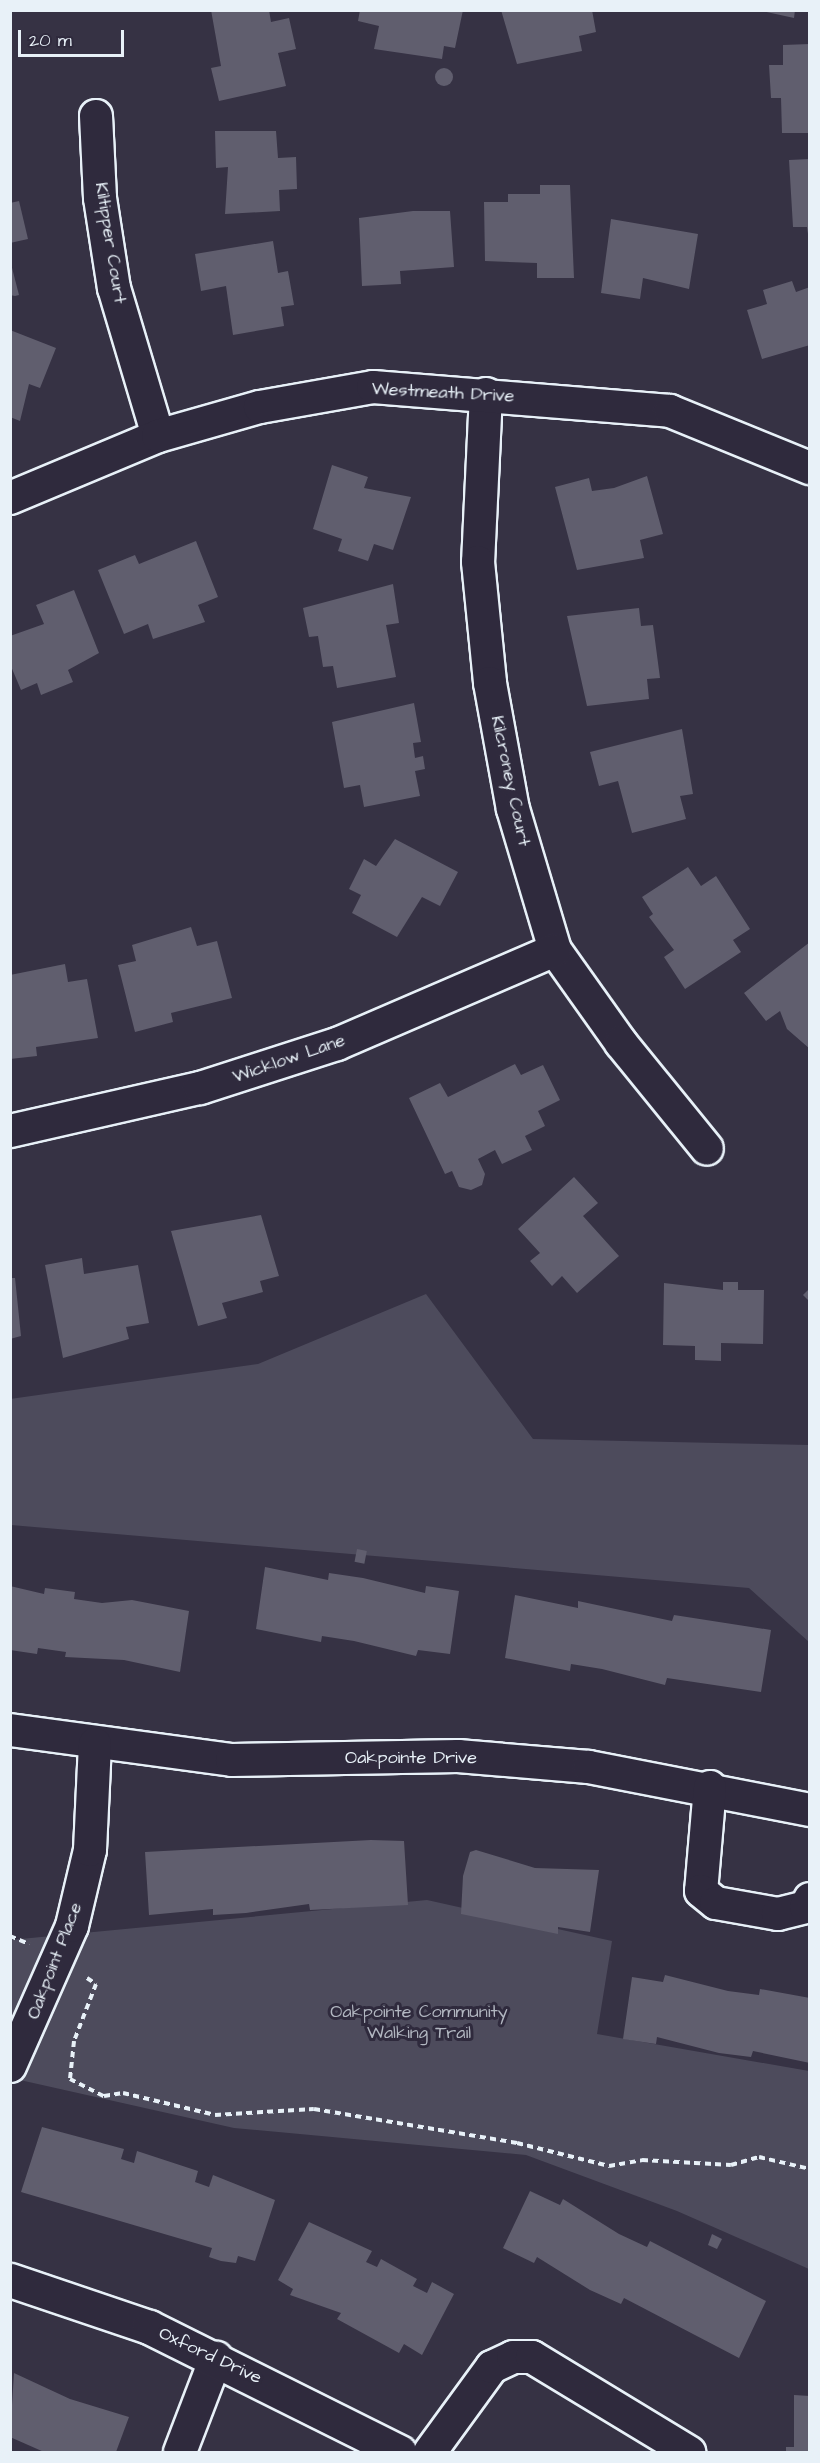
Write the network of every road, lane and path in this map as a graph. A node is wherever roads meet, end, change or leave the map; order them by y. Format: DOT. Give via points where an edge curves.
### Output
graph roads {
  1 [pos="96,116"];
  2 [pos="486,394"];
  3 [pos="158,436"];
  4 [pos="810,468"];
  5 [pos="10,498"];
  6 [pos="555,950"];
  7 [pos="10,1131"];
  8 [pos="707,1149"];
  9 [pos="10,1730"];
  10 [pos="95,1744"];
  11 [pos="710,1787"];
  12 [pos="810,1810"];
  13 [pos="810,1899"];
  14 [pos="60,1959"];
  15 [pos="10,2066"];
  16 [pos="810,2169"];
  17 [pos="10,2280"];
  18 [pos="216,2358"];
  19 [pos="180,2452"];
  20 [pos="400,2452"];
  21 [pos="430,2452"];
  22 [pos="689,2452"];
  1 -- 3 [label="street, Kiltipper Court" via="100,198 114,288"];
  2 -- 3 [label="street, Westmeath Drive" via="373,387 260,407"];
  2 -- 4 [label="street, Westmeath Drive" via="670,411"];
  2 -- 6 [label="street, Kilcroney Court" via="478,562 490,683 513,809"];
  3 -- 5 [label="street, Westmeath Drive"];
  6 -- 7 [label="street, Wicklow Lane" via="337,1044 200,1088"];
  6 -- 8 [label="street, Kilcroney Court" via="621,1043"];
  9 -- 10 [label="street, Oakpointe Drive"];
  10 -- 11 [label="street, Oakpointe Drive" via="232,1760 458,1755 589,1767"];
  10 -- 14 [label="street, Oakpoint Place" via="90,1850"];
  11 -- 12 [label="street, Oakpointe Drive"];
  11 -- 13 [label="street" via="701,1892 716,1903 778,1914 806,1907"];
  14 -- 15 [label="street, Oakpoint Place"];
  14 -- 16 [label="path" via="96,1984 74,2041 70,2079 104,2096 123,2092 215,2115 314,2109 517,2144 609,2166 642,2160 731,2165 759,2157"];
  17 -- 18 [label="street, Oxford Drive" via="81,2301"];
  18 -- 19 [label="street"];
  18 -- 20 [label="street, Oxford Drive"];
  21 -- 22 [label="street" via="492,2367 513,2357 532,2358"];
}
